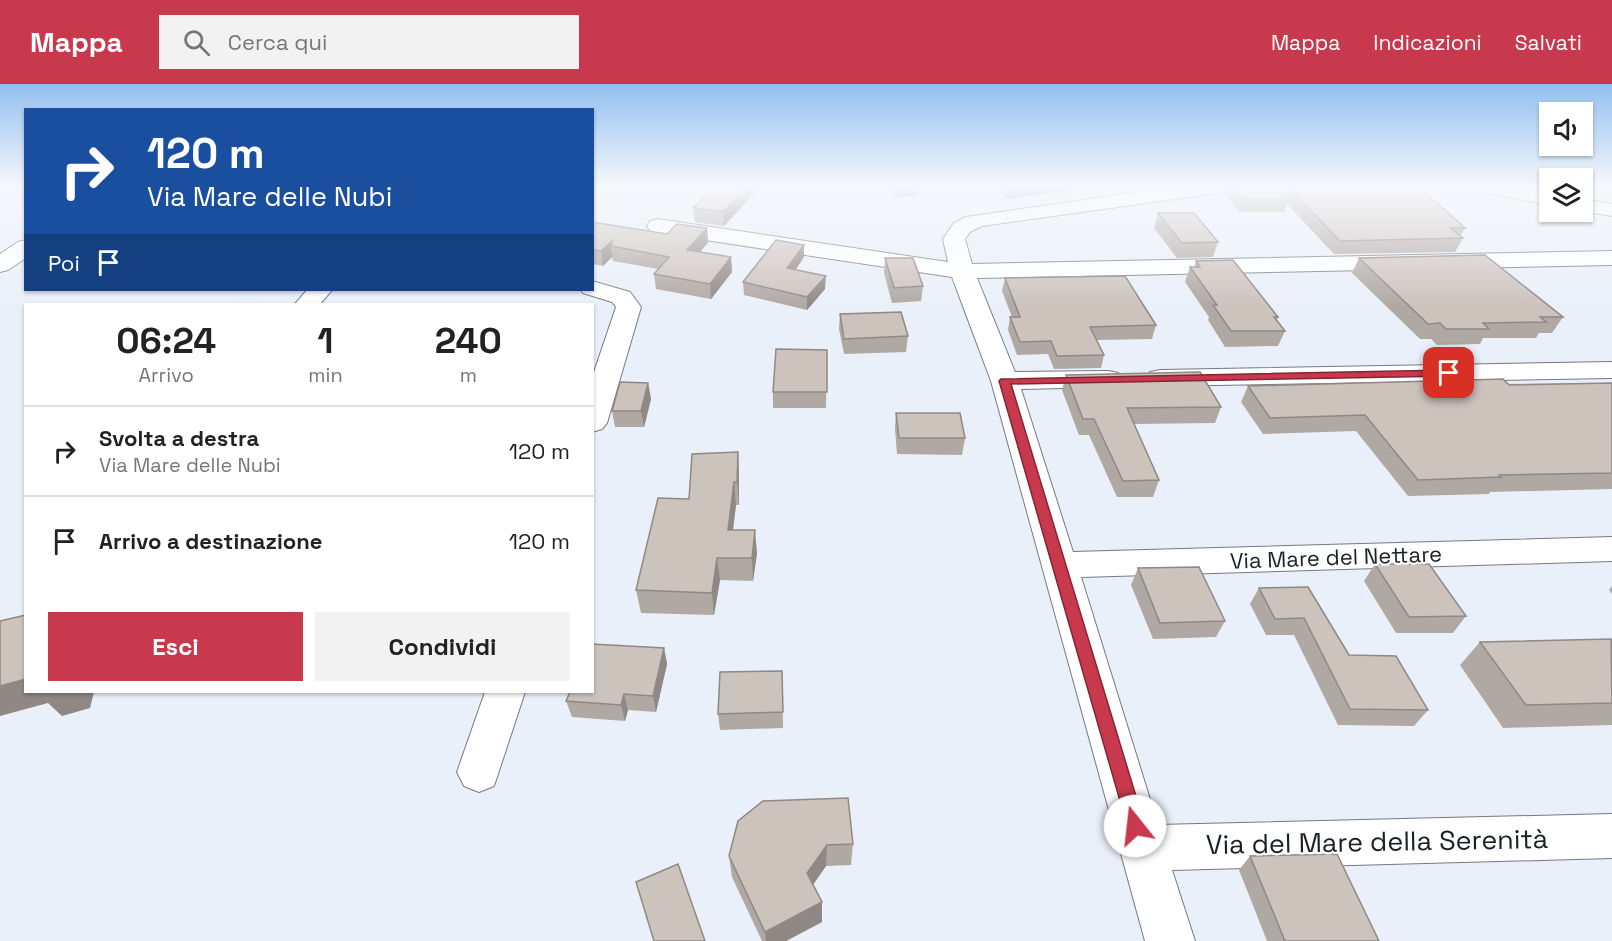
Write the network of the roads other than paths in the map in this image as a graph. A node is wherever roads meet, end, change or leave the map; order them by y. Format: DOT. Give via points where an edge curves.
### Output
graph roads {
  1 [pos="665,227"];
  2 [pos="962,227"];
  3 [pos="24,248"];
  4 [pos="1612,258"];
  5 [pos="0,265"];
  6 [pos="962,271"];
  7 [pos="594,289"];
  8 [pos="319,291"];
  9 [pos="308,303"];
  10 [pos="1612,370"];
  11 [pos="1005,381"];
  12 [pos="594,417"];
  13 [pos="1612,549"];
  14 [pos="1060,565"];
  15 [pos="505,693"];
  16 [pos="479,772"];
  17 [pos="1612,836"];
  18 [pos="1142,848"];
  19 [pos="1170,941"];
  1 -- 6 [label="street"];
  2 -- 6 [label="street" via="955,236"];
  3 -- 5 [label="street"];
  4 -- 6 [label="street"];
  6 -- 11 [label="street"];
  7 -- 12 [label="street" via="621,297 629,307"];
  8 -- 9 [label="street"];
  10 -- 11 [label="street"];
  11 -- 14 [label="street"];
  13 -- 14 [label="street, Via Mare del Nettare"];
  14 -- 18 [label="street"];
  15 -- 16 [label="street"];
  17 -- 18 [label="street, Via del Mare della Serenità"];
  18 -- 19 [label="street"];
}
